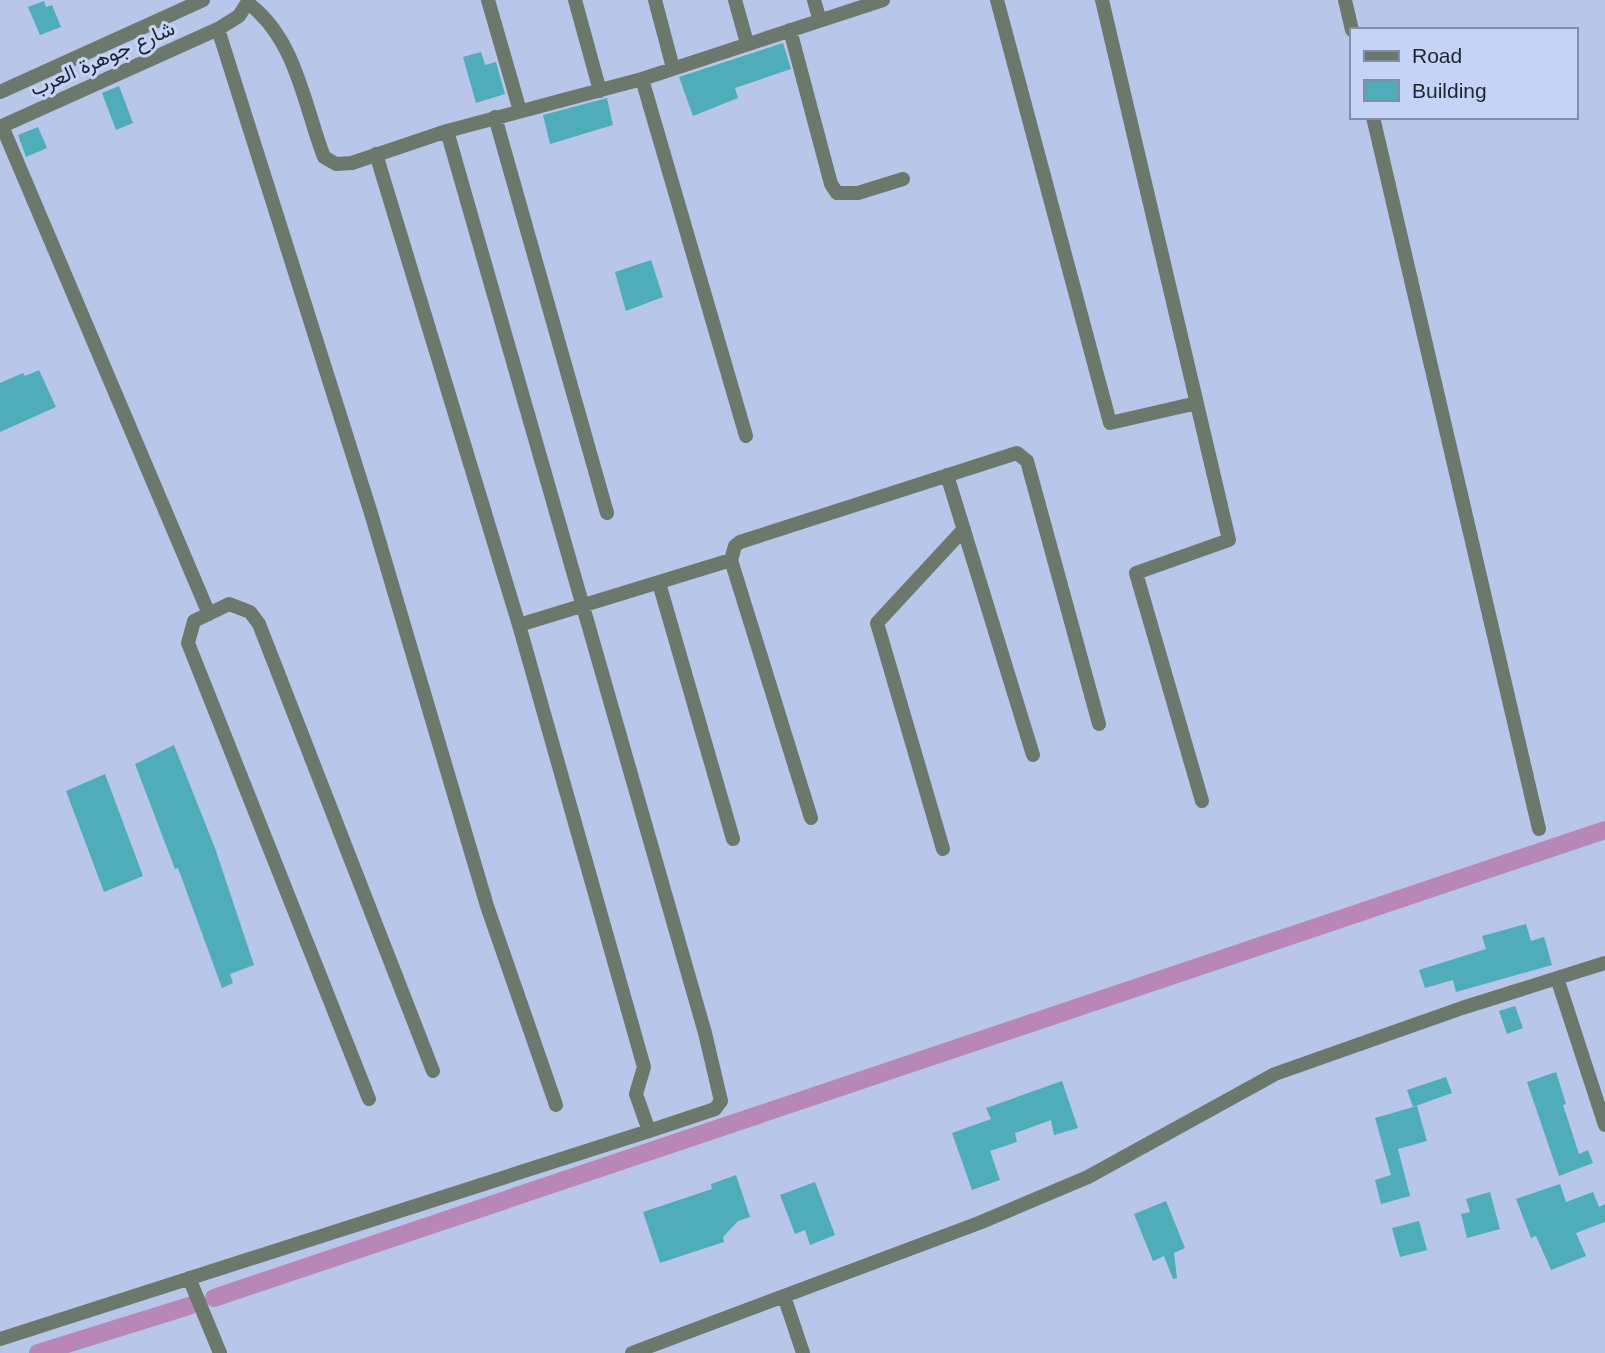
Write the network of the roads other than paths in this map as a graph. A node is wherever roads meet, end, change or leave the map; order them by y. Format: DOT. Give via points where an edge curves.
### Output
graph roads {
  1 [pos="203,0"];
  2 [pos="488,0"];
  3 [pos="575,0"];
  4 [pos="654,0"];
  5 [pos="735,0"];
  6 [pos="883,0"];
  7 [pos="998,0"];
  8 [pos="1102,0"];
  9 [pos="1345,0"];
  10 [pos="249,2"];
  11 [pos="1352,28"];
  12 [pos="218,29"];
  13 [pos="790,30"];
  14 [pos="747,43"];
  15 [pos="673,68"];
  16 [pos="642,79"];
  17 [pos="600,91"];
  18 [pos="0,92"];
  19 [pos="520,111"];
  20 [pos="495,117"];
  21 [pos="1373,119"];
  22 [pos="1,127"];
  23 [pos="447,131"];
  24 [pos="376,154"];
  25 [pos="903,178"];
  26 [pos="1197,403"];
  27 [pos="746,436"];
  28 [pos="947,475"];
  29 [pos="607,513"];
  30 [pos="964,529"];
  31 [pos="731,560"];
  32 [pos="659,583"];
  33 [pos="584,606"];
  34 [pos="209,614"];
  35 [pos="519,625"];
  36 [pos="1099,724"];
  37 [pos="1033,754"];
  38 [pos="1202,802"];
  39 [pos="811,818"];
  40 [pos="1539,829"];
  41 [pos="733,839"];
  42 [pos="943,849"];
  43 [pos="1605,963"];
  44 [pos="1558,978"];
  45 [pos="433,1071"];
  46 [pos="369,1099"];
  47 [pos="556,1105"];
  48 [pos="1605,1125"];
  49 [pos="649,1131"];
  50 [pos="190,1278"];
  51 [pos="784,1296"];
  52 [pos="0,1339"];
  53 [pos="662,1348"];
  54 [pos="220,1353"];
  55 [pos="632,1353"];
  56 [pos="803,1353"];
  1 -- 18 [label="street, شارع جوهرة العرب"];
  2 -- 19 [label="street"];
  3 -- 17 [label="street"];
  4 -- 15 [label="street"];
  5 -- 14 [label="street"];
  6 -- 13 [label="street"];
  7 -- 26 [label="street" via="1110,423"];
  8 -- 26 [label="street"];
  9 -- 11 [label="street"];
  10 -- 12 [label="street, شارع جوهرة العرب" via="239,16"];
  10 -- 24 [label="street" via="282,38 324,157 337,164"];
  12 -- 22 [label="street, شارع جوهرة العرب"];
  12 -- 47 [label="street" via="370,510 487,906"];
  13 -- 14 [label="street"];
  13 -- 25 [label="street" via="837,193 858,194"];
  14 -- 15 [label="street"];
  15 -- 16 [label="street"];
  16 -- 17 [label="street"];
  16 -- 27 [label="street"];
  17 -- 19 [label="street"];
  19 -- 20 [label="street"];
  20 -- 23 [label="street"];
  20 -- 29 [label="street"];
  21 -- 40 [label="street"];
  22 -- 34 [label="street"];
  23 -- 24 [label="street"];
  23 -- 33 [label="street"];
  24 -- 35 [label="street"];
  26 -- 38 [label="street" via="1229,540 1136,573"];
  28 -- 30 [label="street"];
  28 -- 31 [label="street" via="740,542"];
  28 -- 36 [label="street" via="1009,454 1017,453 1027,461"];
  30 -- 37 [label="street"];
  30 -- 42 [label="street" via="877,623"];
  31 -- 32 [label="street"];
  31 -- 39 [label="street"];
  32 -- 33 [label="street"];
  32 -- 41 [label="street"];
  33 -- 35 [label="street"];
  33 -- 49 [label="street" via="720,1091 721,1101 715,1109"];
  34 -- 45 [label="street" via="229,604 240,606 259,624"];
  34 -- 46 [label="street" via="194,621 189,631 194,660"];
  35 -- 49 [label="street" via="644,1067 636,1094"];
  43 -- 44 [label="street"];
  44 -- 48 [label="street"];
  44 -- 51 [label="street" via="1275,1073 1088,1177"];
  49 -- 50 [label="street"];
  50 -- 52 [label="street"];
  50 -- 54 [label="street"];
  51 -- 53 [label="street"];
  51 -- 56 [label="street"];
  53 -- 55 [label="street"];
}
